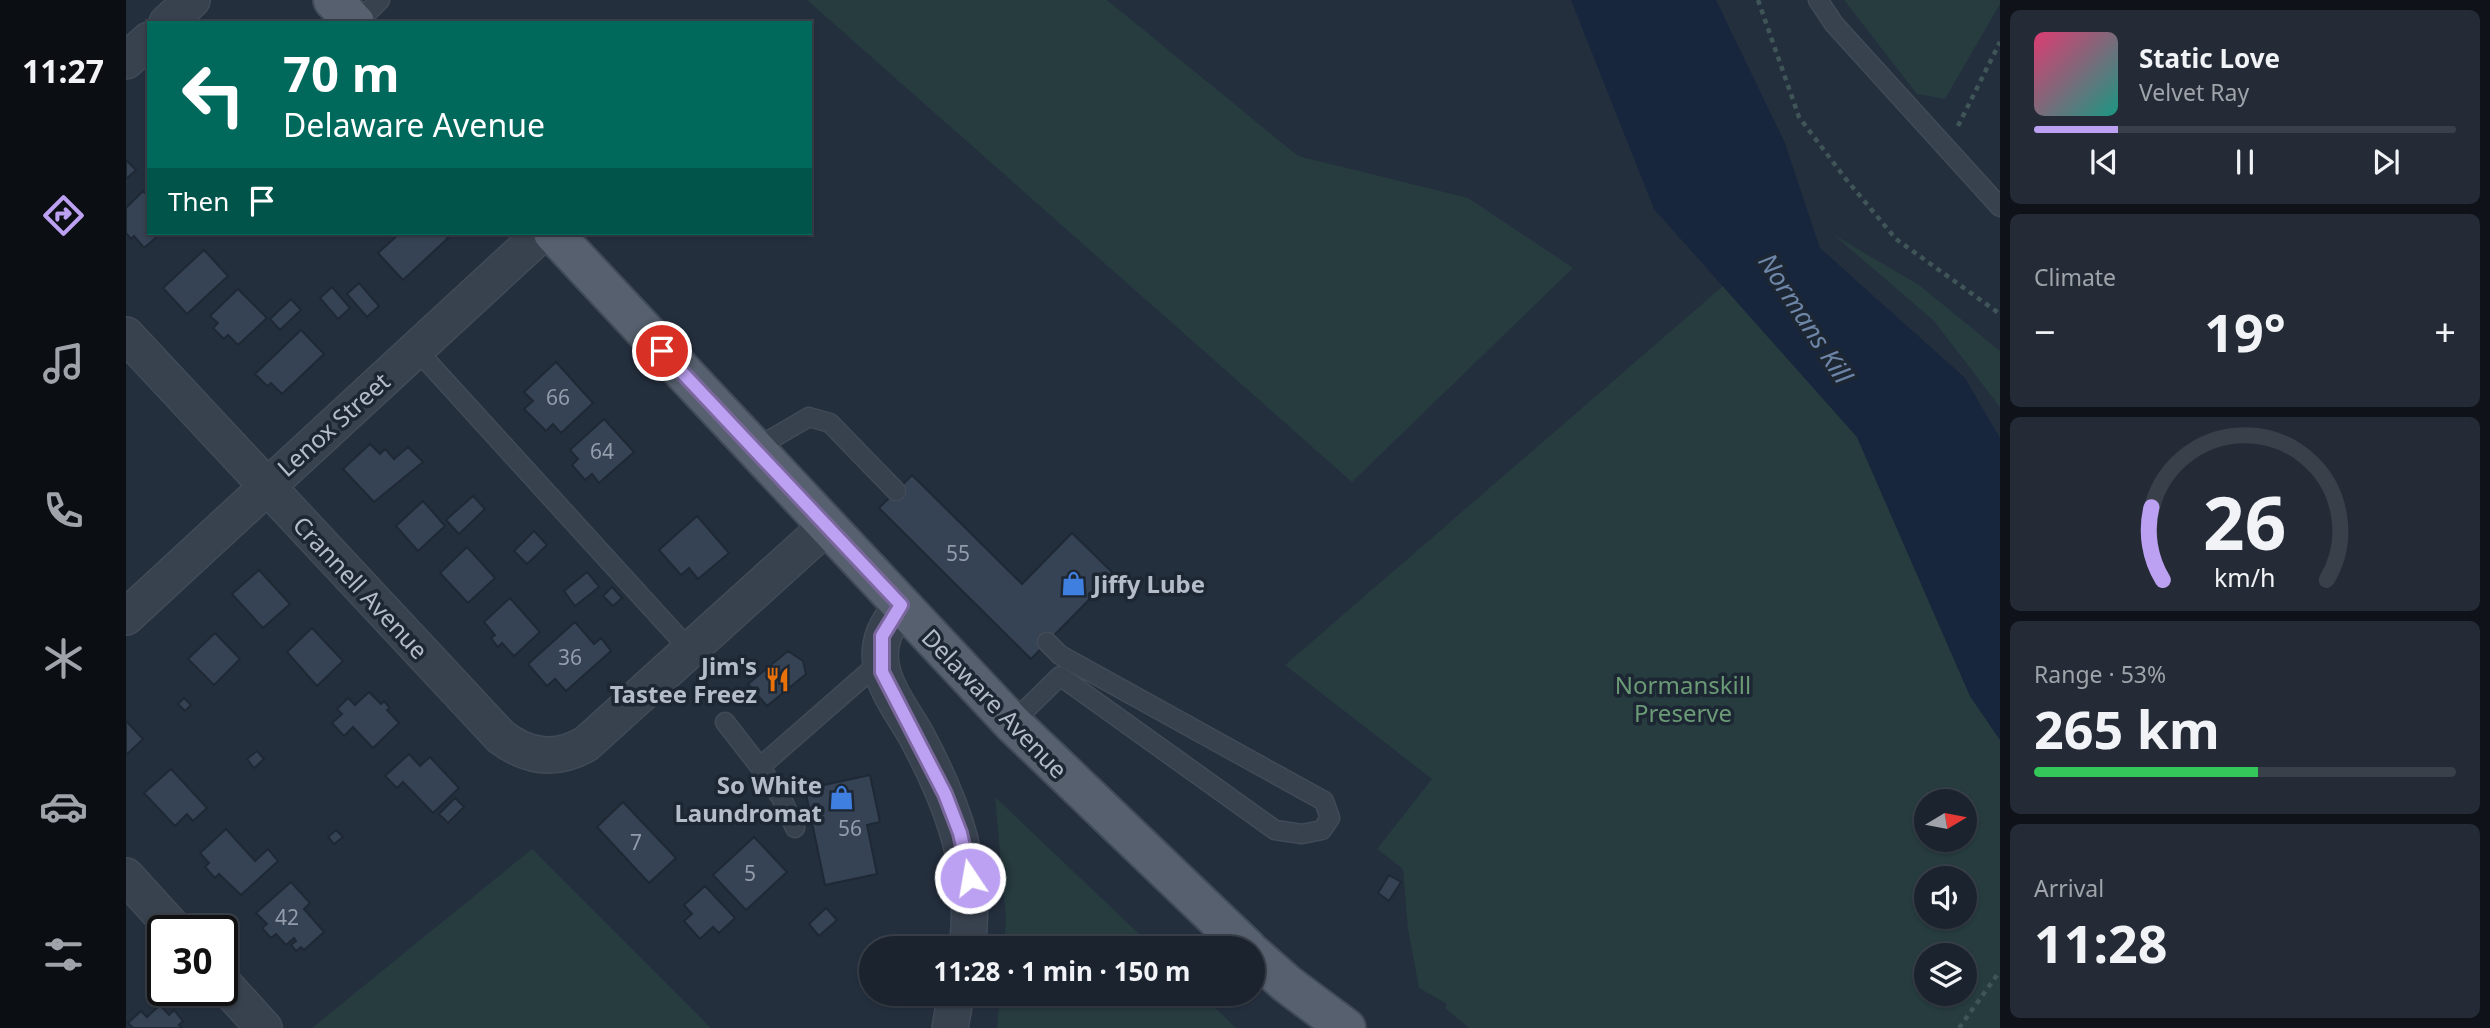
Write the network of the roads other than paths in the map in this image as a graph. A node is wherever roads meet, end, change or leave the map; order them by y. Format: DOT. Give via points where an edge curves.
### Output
graph roads {
  1 [pos="192,0"];
  2 [pos="333,0"];
  3 [pos="380,0"];
  4 [pos="1818,0"];
  5 [pos="169,21"];
  6 [pos="354,21"];
  7 [pos="358,21"];
  8 [pos="2000,207"];
  9 [pos="540,235"];
  10 [pos="555,235"];
  11 [pos="126,335"];
  12 [pos="416,349"];
  13 [pos="754,449"];
  14 [pos="266,486"];
  15 [pos="896,491"];
  16 [pos="827,526"];
  17 [pos="901,605"];
  18 [pos="126,617"];
  19 [pos="1047,642"];
  20 [pos="689,649"];
  21 [pos="880,662"];
  22 [pos="725,722"];
  23 [pos="1012,723"];
  24 [pos="760,767"];
  25 [pos="795,828"];
  26 [pos="126,876"];
  27 [pos="161,915"];
  28 [pos="968,936"];
  29 [pos="1234,936"];
  30 [pos="1265,965"];
  31 [pos="238,1000"];
  32 [pos="954,1006"];
  33 [pos="264,1028"];
  34 [pos="950,1028"];
  35 [pos="1346,1028"];
  1 -- 5 [label="street"];
  2 -- 6 [label="main road"];
  3 -- 7 [label="lane"];
  4 -- 8 [label="lane" via="1834,24"];
  9 -- 12 [label="street, Lenox Street"];
  10 -- 13 [label="main road, Delaware Avenue"];
  11 -- 14 [label="street, Crannell Avenue"];
  12 -- 14 [label="street, Lenox Street"];
  12 -- 20 [label="lane"];
  13 -- 15 [label="lane" via="809,417 830,423"];
  13 -- 16 [label="main road, Delaware Avenue"];
  14 -- 18 [label="street, Lenox Street"];
  14 -- 20 [label="street, Crannell Avenue" via="512,745 527,753 547,756 580,747"];
  16 -- 17 [label="main road, Delaware Avenue"];
  16 -- 20 [label="street"];
  17 -- 21 [label="street" via="882,636"];
  17 -- 23 [label="main road, Delaware Avenue"];
  19 -- 23 [label="lane" via="1060,655 1324,801 1330,818 1322,830 1302,834 1275,830 1060,676"];
  21 -- 24 [label="lane"];
  21 -- 28 [label="street" via="960,833 971,891"];
  22 -- 24 [label="lane"];
  23 -- 29 [label="main road, Delaware Avenue"];
  24 -- 25 [label="lane"];
  26 -- 27 [label="street"];
  30 -- 35 [label="main road"];
  31 -- 33 [label="street"];
  32 -- 34 [label="street"];
}
